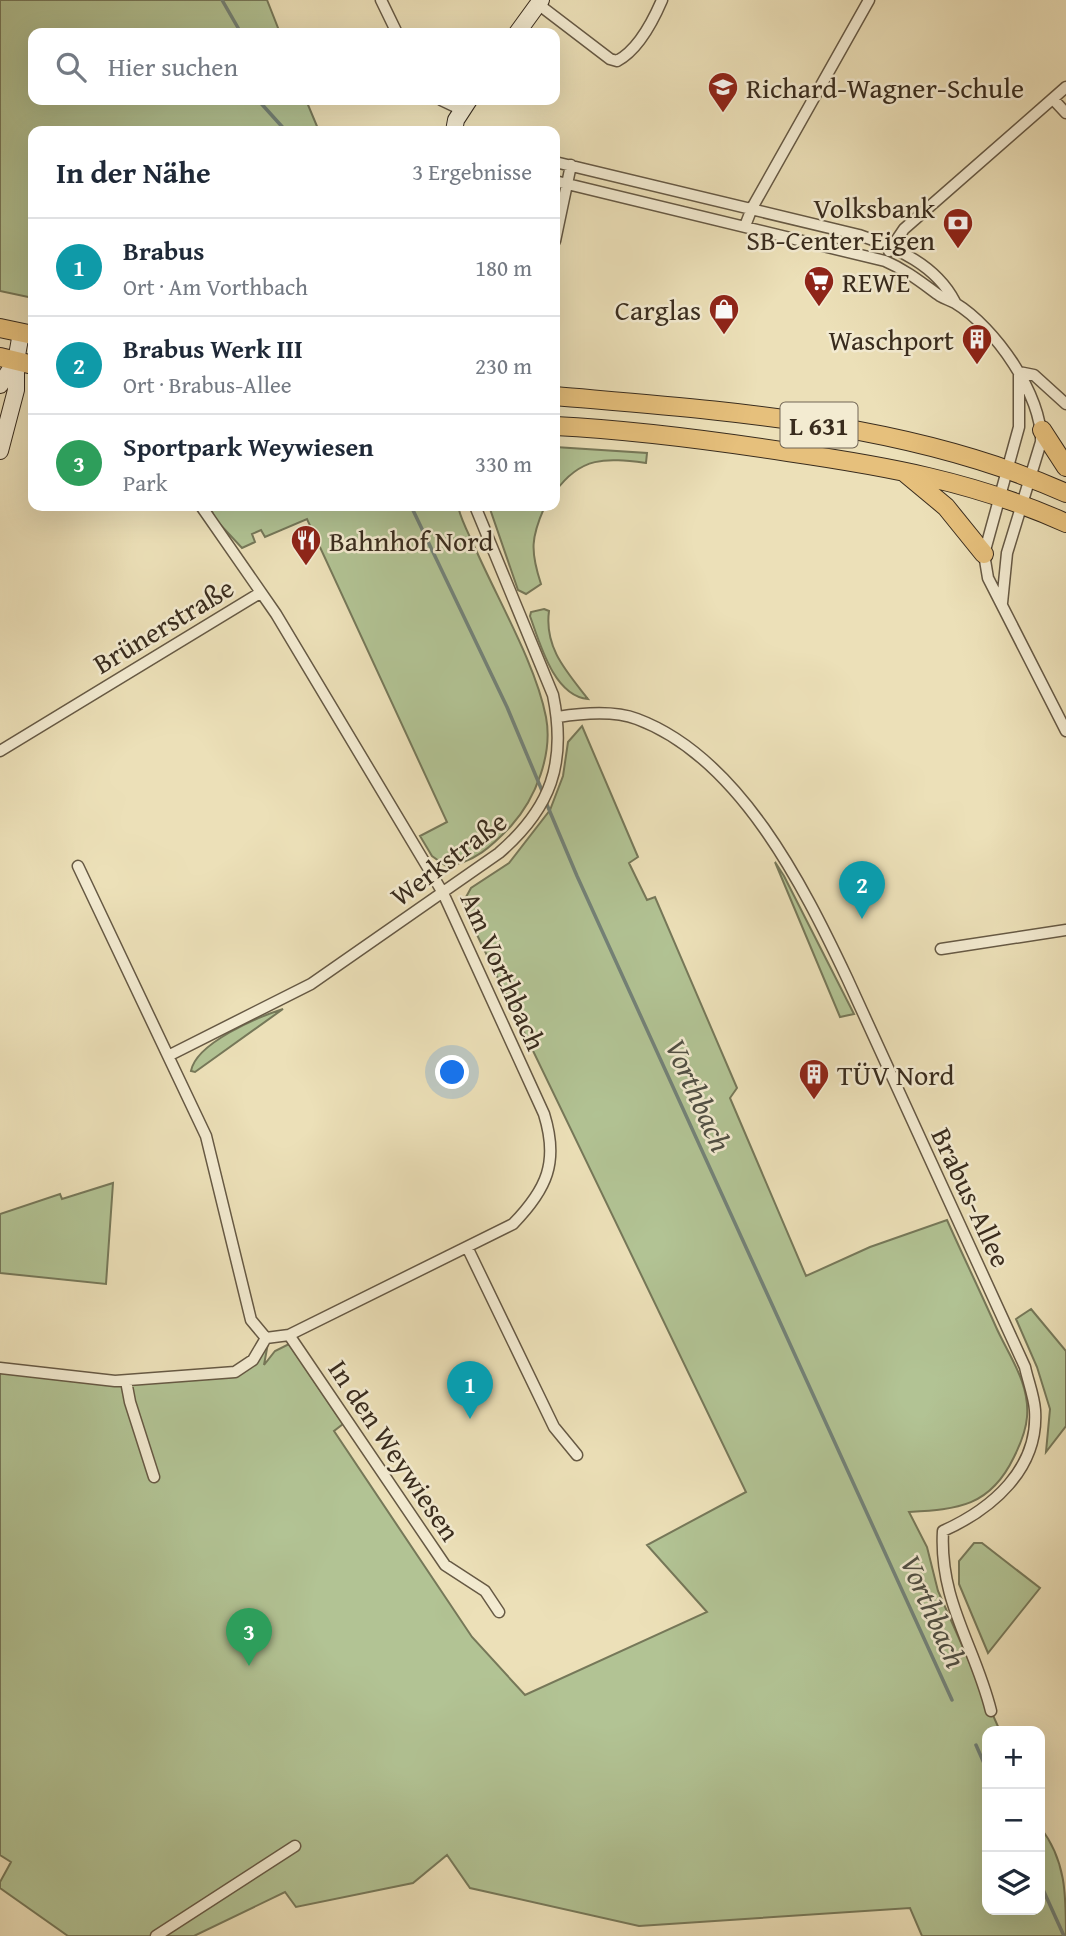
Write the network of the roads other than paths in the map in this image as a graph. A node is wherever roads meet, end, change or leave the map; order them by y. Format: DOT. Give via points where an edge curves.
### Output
graph roads {
  1 [pos="381,0"];
  2 [pos="662,0"];
  3 [pos="869,0"];
  4 [pos="540,2"];
  5 [pos="395,28"];
  6 [pos="521,28"];
  7 [pos="1066,87"];
  8 [pos="1053,99"];
  9 [pos="465,105"];
  10 [pos="1066,113"];
  11 [pos="456,126"];
  12 [pos="560,163"];
  13 [pos="571,165"];
  14 [pos="560,182"];
  15 [pos="567,183"];
  16 [pos="752,208"];
  17 [pos="560,216"];
  18 [pos="745,226"];
  19 [pos="892,246"];
  20 [pos="885,261"];
  21 [pos="955,302"];
  22 [pos="0,328"];
  23 [pos="27,334"];
  24 [pos="16,361"];
  25 [pos="1019,372"];
  26 [pos="0,385"];
  27 [pos="560,396"];
  28 [pos="1066,404"];
  29 [pos="560,426"];
  30 [pos="1042,430"];
  31 [pos="0,451"];
  32 [pos="1066,467"];
  33 [pos="898,468"];
  34 [pos="1009,470"];
  35 [pos="1030,478"];
  36 [pos="1066,493"];
  37 [pos="1001,497"];
  38 [pos="1022,505"];
  39 [pos="204,511"];
  40 [pos="477,511"];
  41 [pos="1066,523"];
  42 [pos="984,554"];
  43 [pos="260,593"];
  44 [pos="1002,603"];
  45 [pos="558,717"];
  46 [pos="1066,731"];
  47 [pos="0,751"];
  48 [pos="78,866"];
  49 [pos="443,893"];
  50 [pos="1066,930"];
  51 [pos="941,949"];
  52 [pos="170,1055"];
  53 [pos="468,1249"];
  54 [pos="289,1335"];
  55 [pos="266,1338"];
  56 [pos="0,1368"];
  57 [pos="126,1381"];
  58 [pos="577,1455"];
  59 [pos="154,1477"];
  60 [pos="499,1612"];
  61 [pos="991,1711"];
  62 [pos="295,1846"];
  63 [pos="156,1936"];
  1 -- 5 [label="street"];
  2 -- 4 [label="street" via="645,32 617,61"];
  3 -- 16 [label="street"];
  4 -- 6 [label="street"];
  7 -- 8 [label="street"];
  8 -- 10 [label="street"];
  8 -- 19 [label="street" via="904,229"];
  9 -- 11 [label="street"];
  12 -- 13 [label="street"];
  13 -- 15 [label="street"];
  13 -- 16 [label="street"];
  14 -- 15 [label="street"];
  15 -- 17 [label="street"];
  15 -- 18 [label="street"];
  16 -- 18 [label="street"];
  16 -- 19 [label="street"];
  18 -- 20 [label="street"];
  19 -- 20 [label="street"];
  19 -- 21 [label="street" via="922,265"];
  20 -- 21 [label="street"];
  21 -- 25 [label="street"];
  22 -- 23 [label="main road"];
  23 -- 24 [label="street"];
  24 -- 26 [label="street"];
  24 -- 31 [label="street" via="16,390"];
  25 -- 28 [label="street" via="1034,375"];
  25 -- 30 [label="street"];
  25 -- 34 [label="street" via="1019,427"];
  27 -- 34 [label="main road, L 631" via="819,425"];
  29 -- 33 [label="main road, L 631" via="690,436"];
  30 -- 32 [label="main road"];
  30 -- 35 [label="street"];
  33 -- 37 [label="main road, L 631"];
  33 -- 42 [label="main road" via="946,507"];
  34 -- 35 [label="main road, L 631"];
  34 -- 37 [label="street"];
  35 -- 36 [label="main road, L 631"];
  35 -- 38 [label="street"];
  37 -- 38 [label="main road, L 631"];
  37 -- 42 [label="street"];
  38 -- 41 [label="main road, L 631"];
  38 -- 44 [label="street" via="1007,553"];
  39 -- 43 [label="street, Brünerstraße"];
  40 -- 45 [label="street, Werkstraße"];
  42 -- 44 [label="street" via="988,578"];
  43 -- 47 [label="street, Brünerstraße"];
  43 -- 49 [label="street, Am Vorthbach"];
  44 -- 46 [label="street"];
  45 -- 49 [label="street, Werkstraße" via="554,774 542,806 524,831"];
  45 -- 61 [label="street, Brabus-Allee" via="593,713 634,718 680,739 749,810 785,860 836,954 1025,1367 1035,1410 1030,1447 1016,1480 972,1518 943,1531 941,1562 947,1591"];
  48 -- 52 [label="street"];
  49 -- 52 [label="street, Werkstraße" via="311,984"];
  49 -- 53 [label="street, Am Vorthbach" via="551,1136 545,1182 533,1204 513,1224"];
  50 -- 51 [label="street"];
  52 -- 55 [label="street" via="206,1136 251,1320"];
  53 -- 54 [label="street, Am Vorthbach"];
  53 -- 58 [label="street" via="554,1427"];
  54 -- 55 [label="street, Am Vorthbach"];
  54 -- 60 [label="street, In den Weywiesen" via="444,1565 485,1591"];
  55 -- 57 [label="street" via="253,1360 236,1372"];
  56 -- 57 [label="street"];
  57 -- 59 [label="street"];
  62 -- 63 [label="street"];
}
